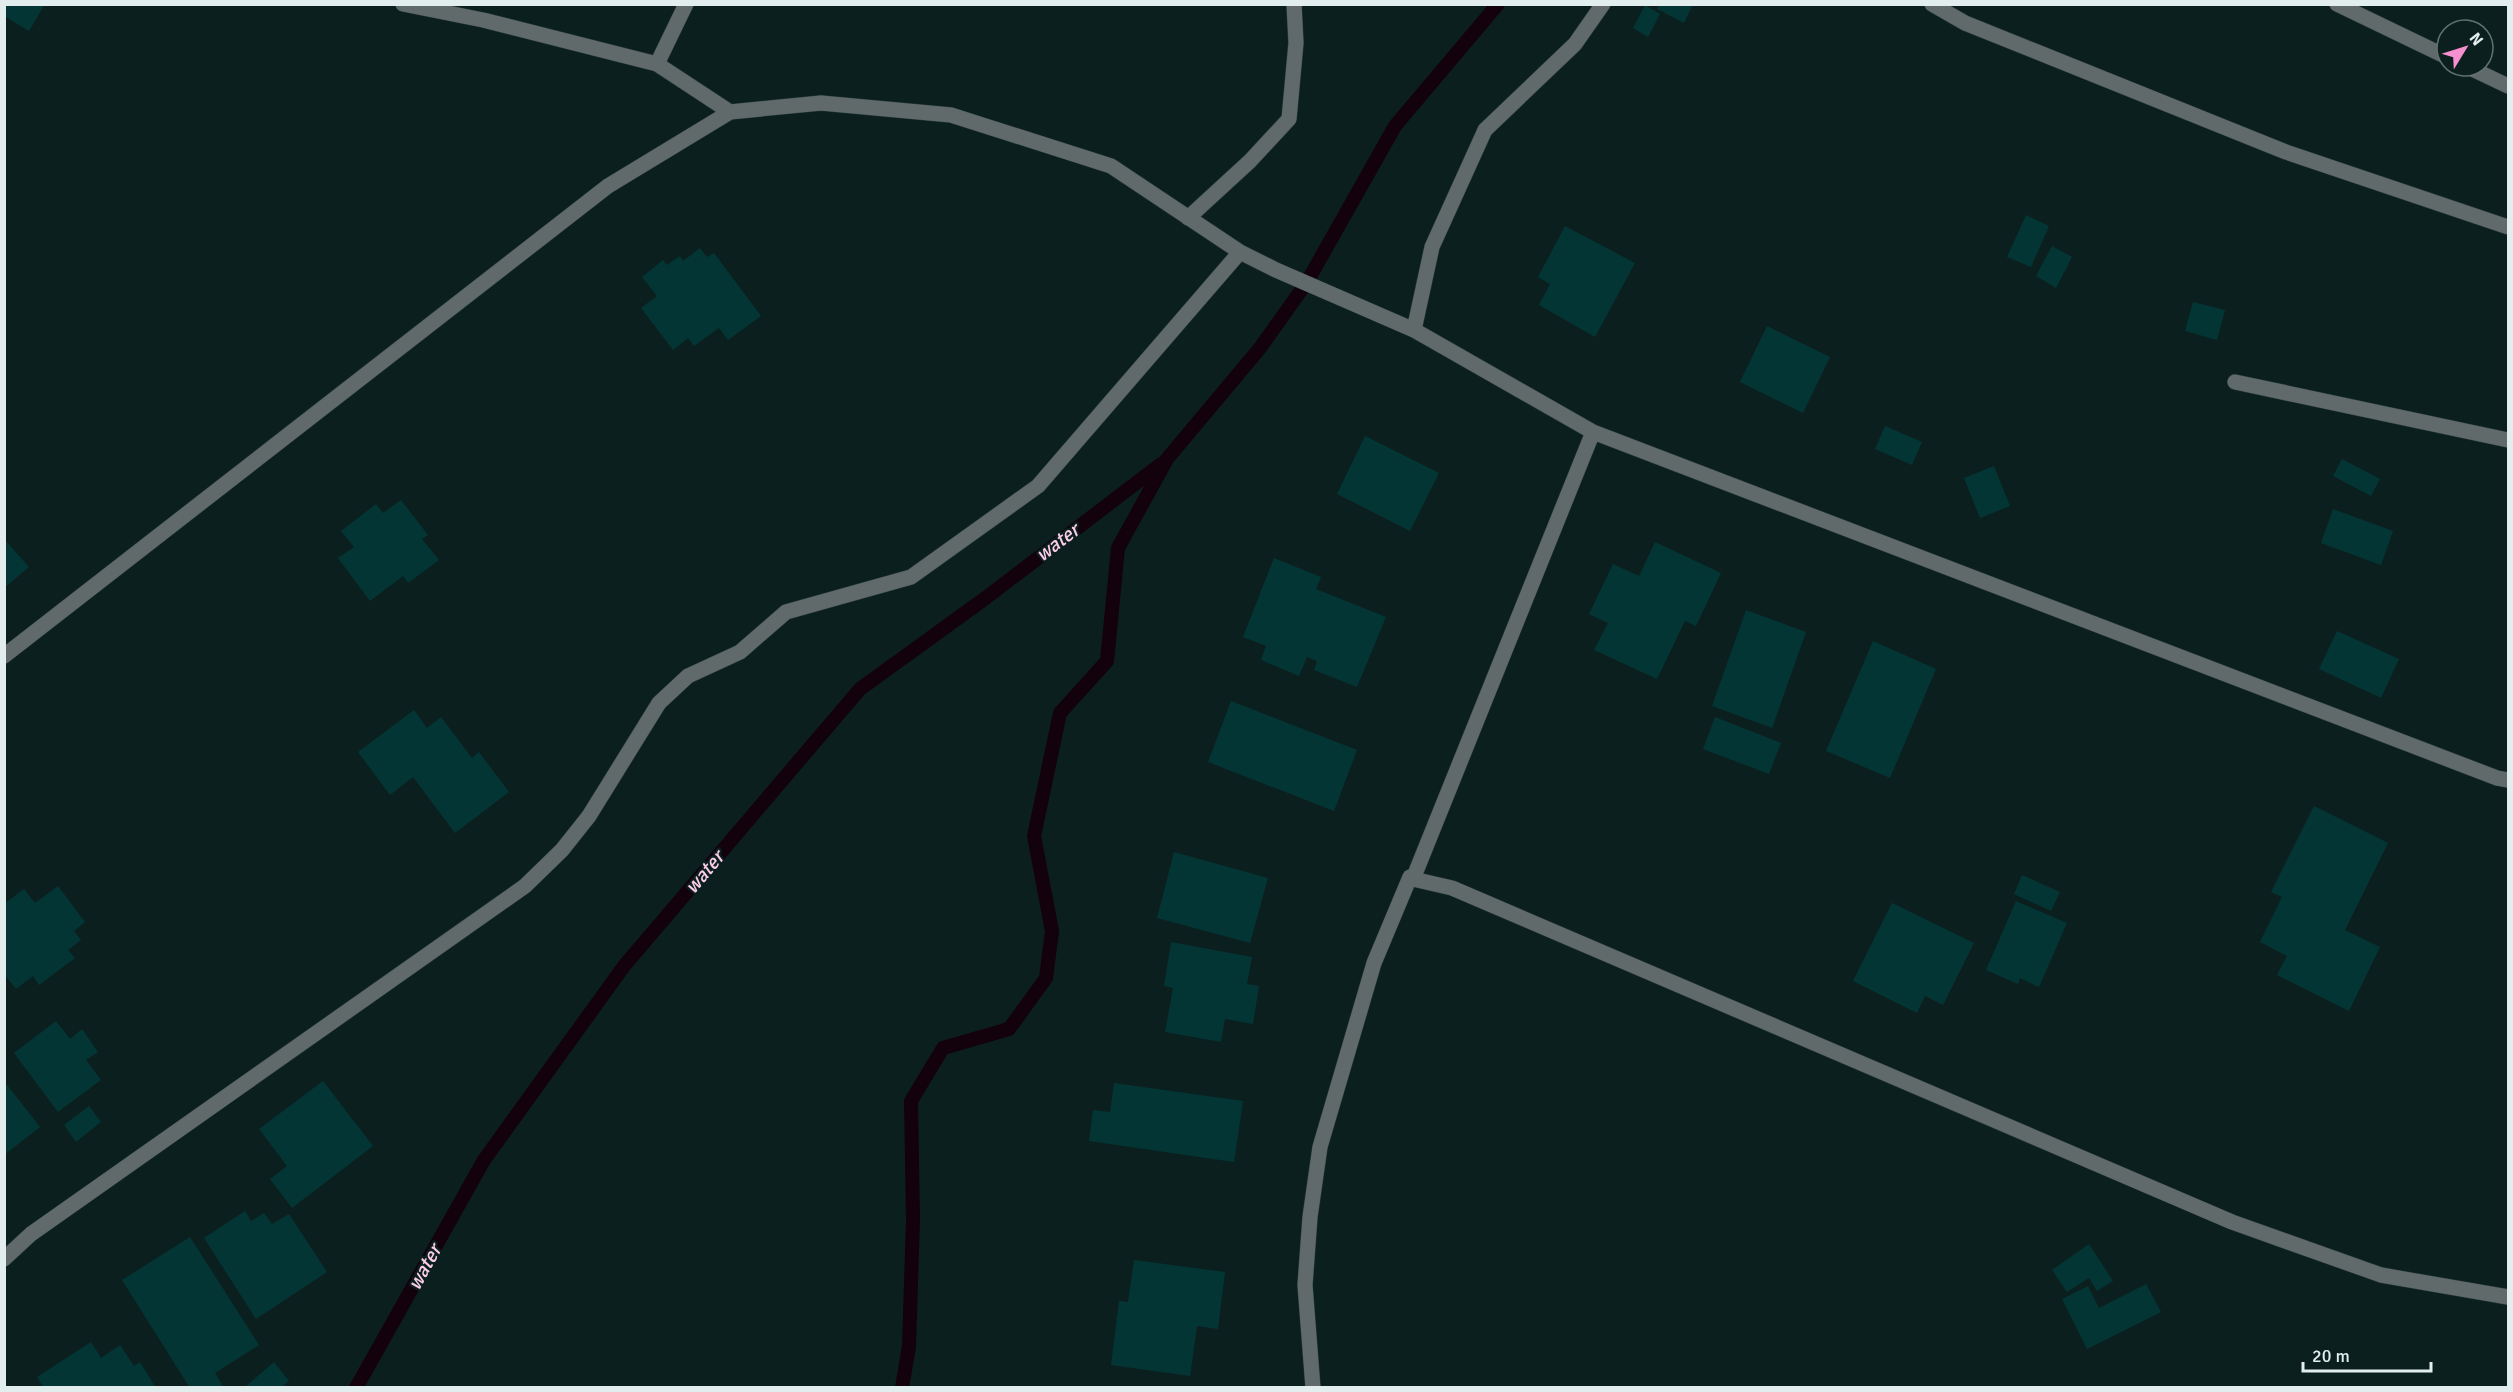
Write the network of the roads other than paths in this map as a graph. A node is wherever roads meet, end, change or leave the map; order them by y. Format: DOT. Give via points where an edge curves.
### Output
graph roads {
  1 [pos="403,4"];
  2 [pos="686,4"];
  3 [pos="1294,4"];
  4 [pos="1603,4"];
  5 [pos="1932,4"];
  6 [pos="2337,4"];
  7 [pos="2435,51"];
  8 [pos="657,64"];
  9 [pos="2491,78"];
  10 [pos="2508,86"];
  11 [pos="730,112"];
  12 [pos="1188,218"];
  13 [pos="2508,227"];
  14 [pos="1240,252"];
  15 [pos="1414,330"];
  16 [pos="2235,382"];
  17 [pos="1593,432"];
  18 [pos="2508,440"];
  19 [pos="4,656"];
  20 [pos="2508,780"];
  21 [pos="1413,879"];
  22 [pos="7,1251"];
  23 [pos="2508,1297"];
  24 [pos="1313,1388"];
  1 -- 8 [label="street"];
  2 -- 8 [label="street"];
  3 -- 12 [label="street" via="1296,43 1289,119"];
  4 -- 15 [label="street" via="1575,44 1485,130 1432,247"];
  5 -- 13 [label="street" via="1965,23 2286,152"];
  6 -- 7 [label="street"];
  8 -- 11 [label="street"];
  9 -- 10 [label="street"];
  11 -- 12 [label="street" via="821,103 951,115 1111,166"];
  11 -- 19 [label="street" via="608,186"];
  12 -- 14 [label="street"];
  14 -- 15 [label="street"];
  14 -- 22 [label="street" via="1038,486 911,577 786,612 740,652 688,676 659,703 589,816 562,850 525,886"];
  15 -- 17 [label="street"];
  16 -- 18 [label="street"];
  17 -- 20 [label="street"];
  17 -- 21 [label="street"];
  21 -- 23 [label="street" via="1452,888 2232,1222 2381,1275"];
  21 -- 24 [label="street" via="1410,878 1374,963 1320,1147 1305,1284"];
}
